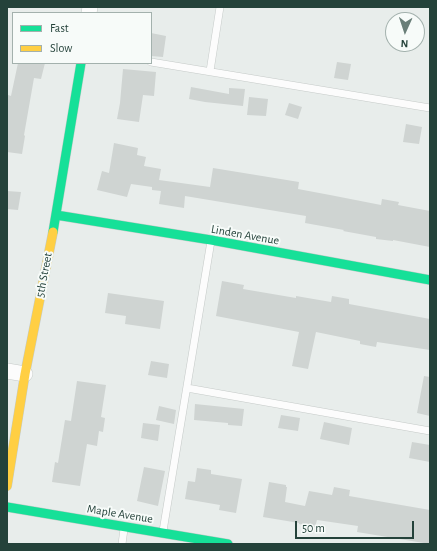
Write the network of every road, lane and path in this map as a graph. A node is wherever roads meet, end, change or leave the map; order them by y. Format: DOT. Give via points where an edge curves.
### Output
graph roads {
  1 [pos="220,7"];
  2 [pos="152,62"];
  3 [pos="81,64"];
  4 [pos="210,71"];
  5 [pos="430,108"];
  6 [pos="56,215"];
  7 [pos="211,240"];
  8 [pos="430,280"];
  9 [pos="7,371"];
  10 [pos="25,374"];
  11 [pos="186,388"];
  12 [pos="430,431"];
  13 [pos="7,486"];
  14 [pos="7,507"];
  15 [pos="124,527"];
  16 [pos="162,533"];
  17 [pos="122,544"];
  18 [pos="228,544"];
  1 -- 4 [label="lane"];
  2 -- 4 [label="lane"];
  3 -- 6 [label="street, 5th Street"];
  4 -- 5 [label="lane"];
  6 -- 7 [label="street, Linden Avenue"];
  6 -- 10 [label="street, 5th Street"];
  7 -- 8 [label="street, Linden Avenue"];
  7 -- 11 [label="lane"];
  9 -- 10 [label="street"];
  10 -- 13 [label="street, 5th Street"];
  11 -- 12 [label="lane"];
  11 -- 16 [label="lane"];
  14 -- 15 [label="street, Maple Avenue"];
  15 -- 16 [label="street, Maple Avenue"];
  15 -- 17 [label="lane"];
  16 -- 18 [label="street, Maple Avenue"];
}
